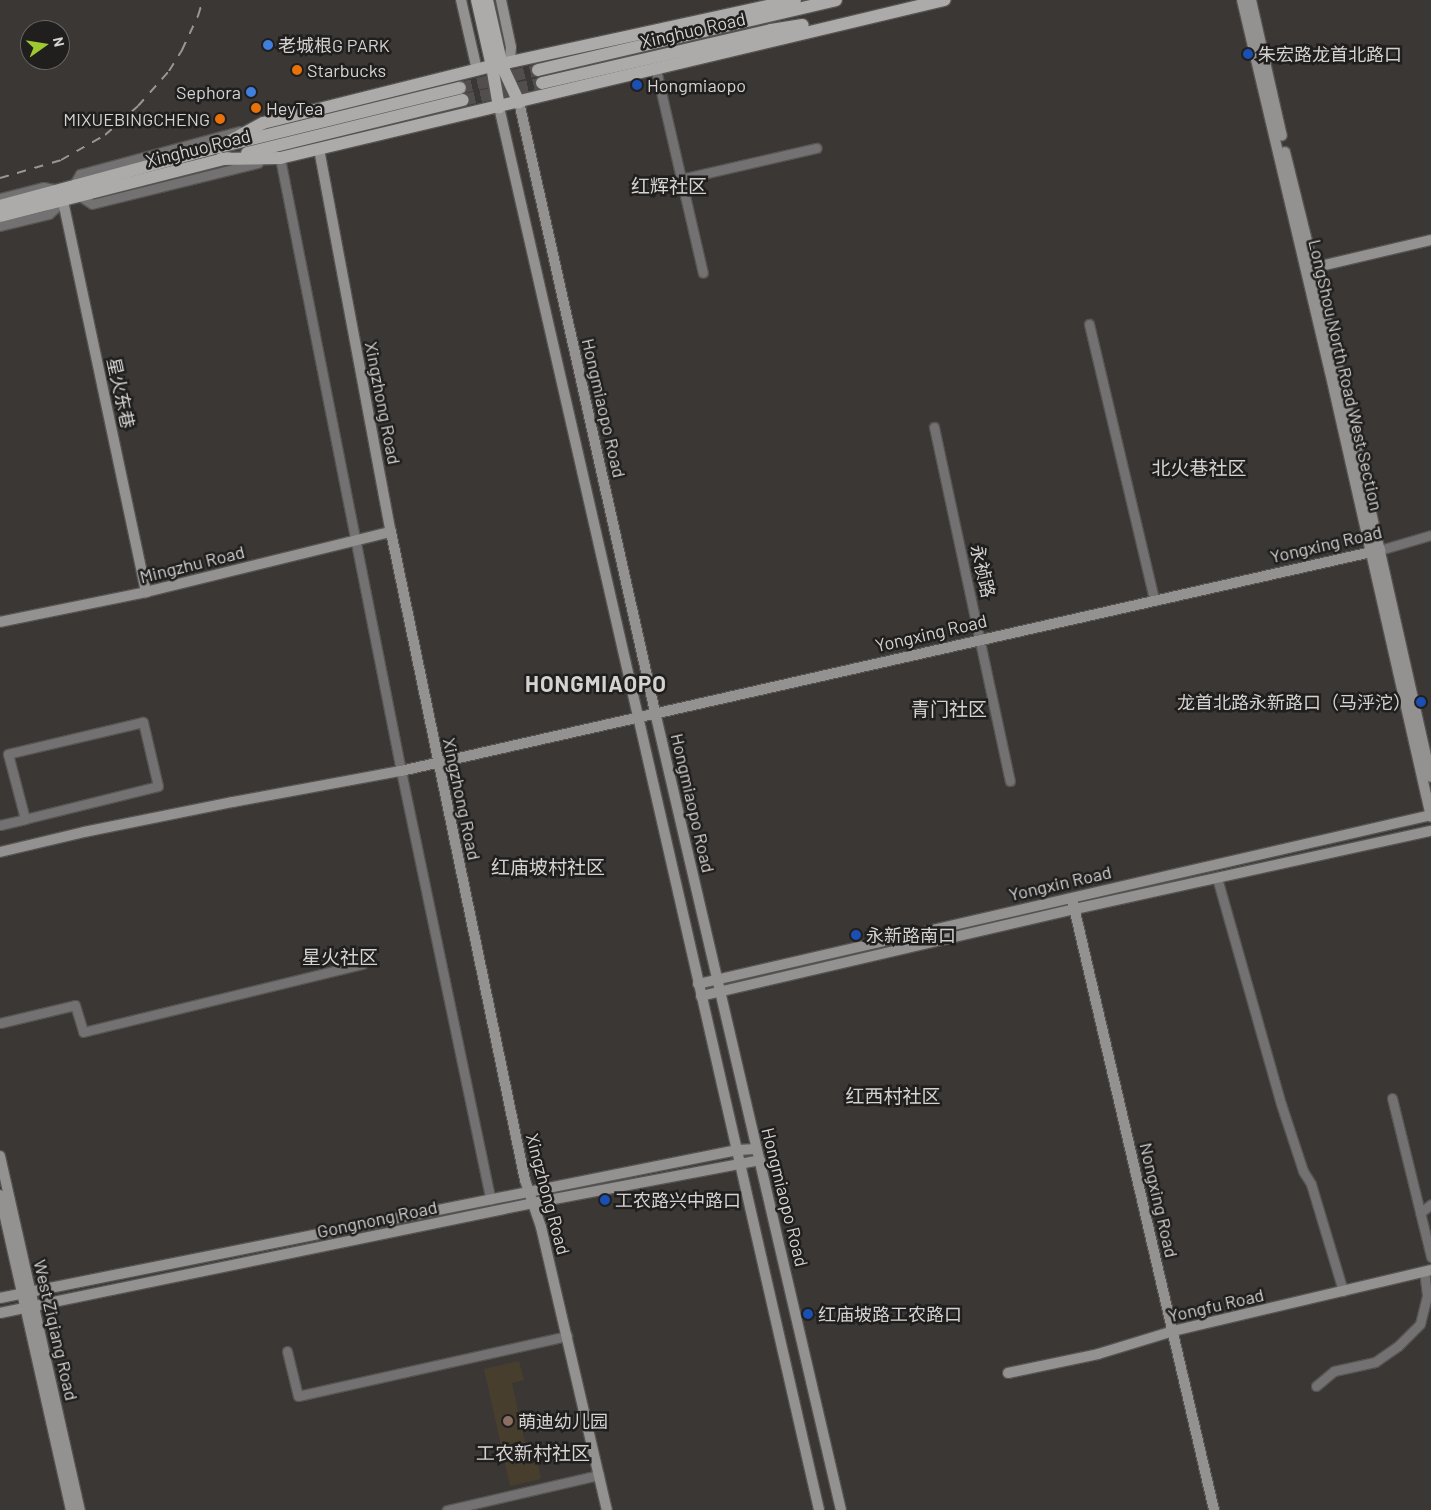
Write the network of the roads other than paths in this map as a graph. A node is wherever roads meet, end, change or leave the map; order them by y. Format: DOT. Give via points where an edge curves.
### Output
graph roads {
  1 [pos="461,0"];
  2 [pos="477,0"];
  3 [pos="487,0"];
  4 [pos="502,0"];
  5 [pos="811,0"];
  6 [pos="836,0"];
  7 [pos="911,0"];
  8 [pos="944,0"];
  9 [pos="1242,0"];
  10 [pos="1252,0"];
  11 [pos="764,3"];
  12 [pos="796,6"];
  13 [pos="825,20"];
  14 [pos="793,35"];
  15 [pos="497,66"];
  16 [pos="477,70"];
  17 [pos="538,70"];
  18 [pos="656,70"];
  19 [pos="542,83"];
  20 [pos="462,94"];
  21 [pos="519,102"];
  22 [pos="499,108"];
  23 [pos="263,123"];
  24 [pos="816,148"];
  25 [pos="319,149"];
  26 [pos="220,153"];
  27 [pos="280,158"];
  28 [pos="681,179"];
  29 [pos="76,191"];
  30 [pos="61,195"];
  31 [pos="0,198"];
  32 [pos="0,206"];
  33 [pos="0,216"];
  34 [pos="0,226"];
  35 [pos="1431,240"];
  36 [pos="1309,269"];
  37 [pos="703,274"];
  38 [pos="1089,324"];
  39 [pos="934,427"];
  40 [pos="391,532"];
  41 [pos="1431,535"];
  42 [pos="357,540"];
  43 [pos="1375,550"];
  44 [pos="146,592"];
  45 [pos="1154,599"];
  46 [pos="0,622"];
  47 [pos="981,638"];
  48 [pos="655,712"];
  49 [pos="637,716"];
  50 [pos="438,763"];
  51 [pos="402,771"];
  52 [pos="1431,777"];
  53 [pos="1010,781"];
  54 [pos="1431,816"];
  55 [pos="25,819"];
  56 [pos="0,825"];
  57 [pos="1431,831"];
  58 [pos="0,852"];
  59 [pos="1217,878"];
  60 [pos="1072,897"];
  61 [pos="1075,909"];
  62 [pos="363,964"];
  63 [pos="717,979"];
  64 [pos="698,984"];
  65 [pos="719,992"];
  66 [pos="700,996"];
  67 [pos="0,1023"];
  68 [pos="1392,1098"];
  69 [pos="756,1149"];
  70 [pos="737,1150"];
  71 [pos="0,1156"];
  72 [pos="760,1160"];
  73 [pos="739,1163"];
  74 [pos="529,1192"];
  75 [pos="0,1195"];
  76 [pos="491,1200"];
  77 [pos="533,1203"];
  78 [pos="1431,1204"];
  79 [pos="1420,1213"];
  80 [pos="1431,1257"];
  81 [pos="1427,1271"];
  82 [pos="1343,1291"];
  83 [pos="26,1294"];
  84 [pos="0,1298"];
  85 [pos="29,1307"];
  86 [pos="0,1313"];
  87 [pos="1173,1331"];
  88 [pos="567,1336"];
  89 [pos="287,1351"];
  90 [pos="1008,1373"];
  91 [pos="1316,1386"];
  92 [pos="599,1475"];
  93 [pos="71,1510"];
  94 [pos="80,1510"];
  95 [pos="447,1510"];
  96 [pos="607,1510"];
  97 [pos="819,1510"];
  98 [pos="841,1510"];
  99 [pos="1214,1510"];
  1 -- 16 [label="main road"];
  2 -- 15 [label="main road"];
  3 -- 15 [label="main road"];
  4 -- 15 [label="main road" via="511,46 510,59"];
  5 -- 12 [label="main road"];
  6 -- 12 [label="main road, Xinghuo Road"];
  7 -- 13 [label="main road, Xinghuo Road"];
  8 -- 14 [label="main road"];
  9 -- 36 [label="main road, LongShou North Road West Section"];
  10 -- 36 [label="main road, LongShou North Road West Section"];
  11 -- 12 [label="main road"];
  11 -- 15 [label="main road"];
  12 -- 17 [label="main road, Xinghuo Road"];
  13 -- 14 [label="main road"];
  13 -- 19 [label="main road, Xinghuo Road"];
  14 -- 18 [label="main road"];
  15 -- 16 [label="main road"];
  15 -- 21 [label="main road"];
  15 -- 22 [label="main road"];
  16 -- 23 [label="main road"];
  18 -- 21 [label="main road"];
  18 -- 28 [label="street"];
  20 -- 26 [label="main road, Xinghuo Road"];
  21 -- 22 [label="main road"];
  21 -- 48 [label="main road, Hongmiaopo Road"];
  22 -- 25 [label="main road"];
  22 -- 49 [label="main road, Hongmiaopo Road"];
  23 -- 26 [label="main road"];
  23 -- 29 [label="street" via="80,174"];
  24 -- 28 [label="street"];
  25 -- 27 [label="main road"];
  25 -- 40 [label="main road, Xingzhong Road"];
  26 -- 27 [label="main road"];
  26 -- 29 [label="main road, Xinghuo Road"];
  27 -- 29 [label="street" via="228,168 92,204"];
  27 -- 42 [label="street"];
  28 -- 37 [label="street"];
  29 -- 30 [label="main road, Xinghuo Road"];
  30 -- 31 [label="street" via="42,187"];
  30 -- 32 [label="main road, Xinghuo Road"];
  30 -- 33 [label="main road, Xinghuo Road"];
  30 -- 34 [label="street" via="49,214"];
  30 -- 44 [label="main road, 星火东巷"];
  35 -- 36 [label="main road"];
  36 -- 43 [label="main road, LongShou North Road West Section"];
  38 -- 45 [label="street"];
  39 -- 47 [label="street, 永祯路"];
  40 -- 42 [label="main road, Mingzhu Road"];
  40 -- 50 [label="main road, Xingzhong Road"];
  41 -- 43 [label="street, Yongxing Road"];
  42 -- 44 [label="main road, Mingzhu Road"];
  42 -- 51 [label="street"];
  43 -- 45 [label="main road, Yongxing Road"];
  43 -- 52 [label="main road, LongShou North Road West Section"];
  43 -- 54 [label="main road, LongShou North Road West Section"];
  44 -- 46 [label="main road, Mingzhu Road"];
  45 -- 47 [label="main road, Yongxing Road"];
  47 -- 48 [label="main road, Yongxing Road"];
  47 -- 53 [label="street, 永祯路"];
  48 -- 49 [label="main road, Yongxing Road"];
  48 -- 63 [label="main road, Hongmiaopo Road"];
  49 -- 50 [label="main road, Yongxing Road"];
  49 -- 64 [label="main road, Hongmiaopo Road"];
  50 -- 51 [label="main road, Yongxing Road"];
  50 -- 74 [label="main road, Xingzhong Road"];
  51 -- 58 [label="main road, Yongxing Road" via="84,832"];
  51 -- 76 [label="street"];
  54 -- 60 [label="main road, Yongxin Road"];
  55 -- 55 [label="street" via="158,786 144,722 8,754"];
  55 -- 56 [label="street"];
  57 -- 59 [label="main road, Yongxin Road"];
  59 -- 61 [label="main road, Yongxin Road"];
  59 -- 82 [label="street" via="1282,1104 1303,1172 1311,1184"];
  60 -- 61 [label="main road, Nongxing Road"];
  60 -- 63 [label="main road, Yongxin Road"];
  61 -- 65 [label="main road, Yongxin Road"];
  61 -- 87 [label="main road, Nongxing Road"];
  62 -- 67 [label="street" via="83,1032 75,1005"];
  63 -- 64 [label="main road, Yongxin Road"];
  63 -- 65 [label="main road, Hongmiaopo Road"];
  64 -- 66 [label="main road, Hongmiaopo Road"];
  65 -- 66 [label="main road, Yongxin Road"];
  65 -- 69 [label="main road, Hongmiaopo Road"];
  66 -- 70 [label="main road, Hongmiaopo Road"];
  68 -- 79 [label="street"];
  69 -- 70 [label="main road, Gongnong Road"];
  69 -- 72 [label="main road, Hongmiaopo Road"];
  70 -- 73 [label="main road, Hongmiaopo Road"];
  70 -- 74 [label="main road, Gongnong Road"];
  71 -- 83 [label="main road, West Ziqiang Road"];
  72 -- 73 [label="main road, Gongnong Road"];
  72 -- 98 [label="main road, Hongmiaopo Road"];
  73 -- 77 [label="main road, Gongnong Road"];
  73 -- 97 [label="main road, Hongmiaopo Road"];
  74 -- 76 [label="main road, Gongnong Road"];
  74 -- 77 [label="main road, Xingzhong Road"];
  75 -- 83 [label="main road, West Ziqiang Road"];
  76 -- 83 [label="main road, Gongnong Road"];
  77 -- 85 [label="main road, Gongnong Road"];
  77 -- 88 [label="main road, Xingzhong Road"];
  78 -- 79 [label="street"];
  79 -- 80 [label="street"];
  81 -- 82 [label="main road, Yongfu Road"];
  81 -- 91 [label="street" via="1427,1295 1420,1324 1398,1346 1375,1362 1334,1371"];
  82 -- 87 [label="main road, Yongfu Road"];
  83 -- 84 [label="main road, Gongnong Road"];
  83 -- 85 [label="main road, West Ziqiang Road"];
  85 -- 86 [label="main road, Gongnong Road"];
  85 -- 93 [label="main road, West Ziqiang Road"];
  85 -- 94 [label="main road, West Ziqiang Road"];
  87 -- 90 [label="main road, Yongfu Road" via="1098,1354"];
  87 -- 99 [label="main road, Nongxing Road"];
  88 -- 89 [label="street" via="298,1396"];
  88 -- 92 [label="main road, Xingzhong Road"];
  92 -- 95 [label="street"];
  92 -- 96 [label="main road, Xingzhong Road"];
}
